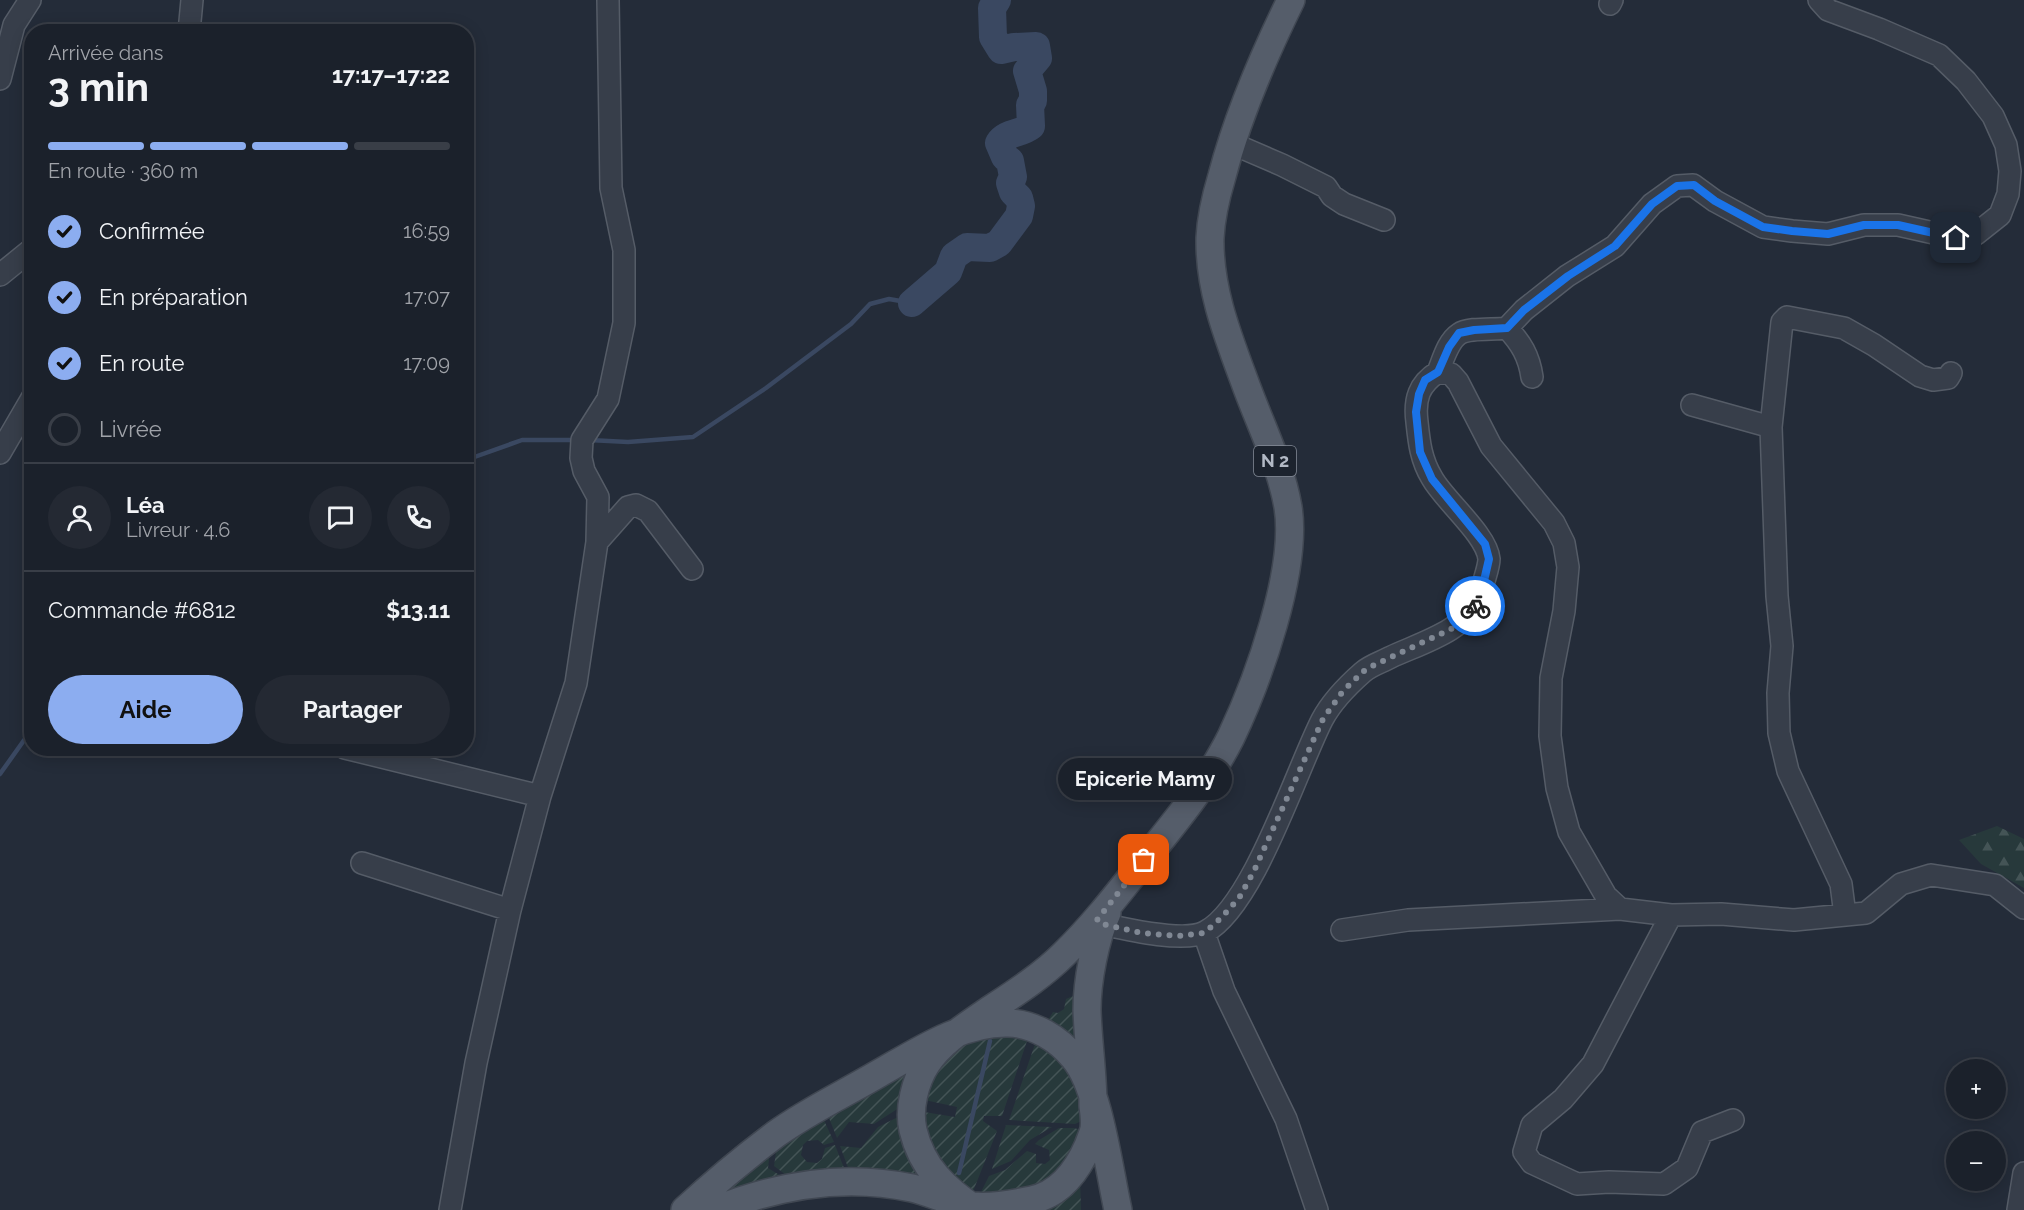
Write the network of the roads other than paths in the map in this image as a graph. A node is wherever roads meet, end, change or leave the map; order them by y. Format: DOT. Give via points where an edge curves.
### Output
graph roads {
  1 [pos="30,0"];
  2 [pos="192,0"];
  3 [pos="608,0"];
  4 [pos="1291,0"];
  5 [pos="1819,0"];
  6 [pos="190,24"];
  7 [pos="0,79"];
  8 [pos="1231,143"];
  9 [pos="1384,220"];
  10 [pos="24,256"];
  11 [pos="0,275"];
  12 [pos="1507,328"];
  13 [pos="1438,372"];
  14 [pos="1951,373"];
  15 [pos="1532,377"];
  16 [pos="1692,405"];
  17 [pos="24,412"];
  18 [pos="1771,427"];
  19 [pos="0,453"];
  20 [pos="597,542"];
  21 [pos="692,569"];
  22 [pos="378,756"];
  23 [pos="540,796"];
  24 [pos="362,863"];
  25 [pos="2024,908"];
  26 [pos="1620,909"];
  27 [pos="510,910"];
  28 [pos="1671,915"];
  29 [pos="1845,915"];
  30 [pos="1099,922"];
  31 [pos="1342,930"];
  32 [pos="1204,933"];
  33 [pos="954,1034"];
  34 [pos="1093,1096"];
  35 [pos="1733,1120"];
  36 [pos="2024,1173"];
  37 [pos="974,1208"];
  38 [pos="450,1210"];
  39 [pos="685,1210"];
  40 [pos="716,1210"];
  41 [pos="1118,1210"];
  42 [pos="1317,1210"];
  43 [pos="2018,1210"];
  1 -- 7 [label="street" via="14,25"];
  2 -- 6 [label="street"];
  3 -- 20 [label="street" via="611,188 624,250 624,323 608,399 582,440 584,471 598,498"];
  4 -- 8 [label="main road, N 2" via="1253,82"];
  5 -- 12 [label="street" via="1828,10 1939,55 1966,81 1993,116 2006,145 2010,171 2008,194 2000,215 1976,234 1956,238 1898,225 1864,225 1828,234 1792,231 1763,227 1694,185 1677,186 1652,204 1615,246 1568,276"];
  8 -- 9 [label="street" via="1326,187 1344,204"];
  8 -- 30 [label="main road, N 2" via="1210,236 1213,279 1226,333 1288,506 1289,548 1282,589 1254,684 1230,740 1197,794"];
  10 -- 11 [label="street"];
  12 -- 13 [label="street" via="1459,333"];
  12 -- 15 [label="street" via="1522,345"];
  13 -- 26 [label="street" via="1451,374 1458,382 1491,446 1554,523 1564,543 1569,567 1551,678 1550,736 1557,788 1569,832 1606,896"];
  13 -- 32 [label="street" via="1425,380 1419,394 1416,412 1420,452 1432,479 1485,544 1489,559 1480,598 1468,616 1451,629 1366,669 1343,691 1323,719 1239,898"];
  14 -- 18 [label="street" via="1942,380 1920,376 1844,328 1787,317 1782,322 1779,342"];
  16 -- 18 [label="street"];
  17 -- 19 [label="street"];
  18 -- 29 [label="street" via="1782,646 1779,733 1788,771 1841,884"];
  20 -- 21 [label="street" via="628,507 636,505 648,511"];
  20 -- 23 [label="street" via="576,683"];
  22 -- 23 [label="street"];
  23 -- 27 [label="street"];
  24 -- 27 [label="street"];
  25 -- 29 [label="street" via="1995,885 1930,875 1901,884 1866,913"];
  26 -- 28 [label="street"];
  26 -- 31 [label="street" via="1407,920"];
  27 -- 38 [label="street" via="476,1063"];
  28 -- 29 [label="street" via="1721,914 1794,920"];
  28 -- 35 [label="street" via="1593,1064 1563,1100 1532,1125 1524,1152 1532,1163 1577,1184 1664,1184 1687,1168 1702,1132"];
  30 -- 32 [label="street" via="1142,933"];
  30 -- 33 [label="main road" via="1016,992"];
  30 -- 34 [label="main road" via="1087,1009"];
  32 -- 42 [label="street" via="1224,991 1286,1119"];
  33 -- 34 [label="main road" via="988,1024 1029,1026 1073,1056 1082,1067"];
  33 -- 37 [label="main road" via="927,1062 917,1082 911,1125 919,1152 936,1179"];
  33 -- 39 [label="main road" via="777,1134"];
  34 -- 37 [label="main road" via="1094,1129 1081,1162 1068,1180 1044,1197"];
  34 -- 41 [label="main road"];
  36 -- 43 [label="street"];
  37 -- 40 [label="main road" via="911,1188 874,1182 825,1183 768,1192"];
}
